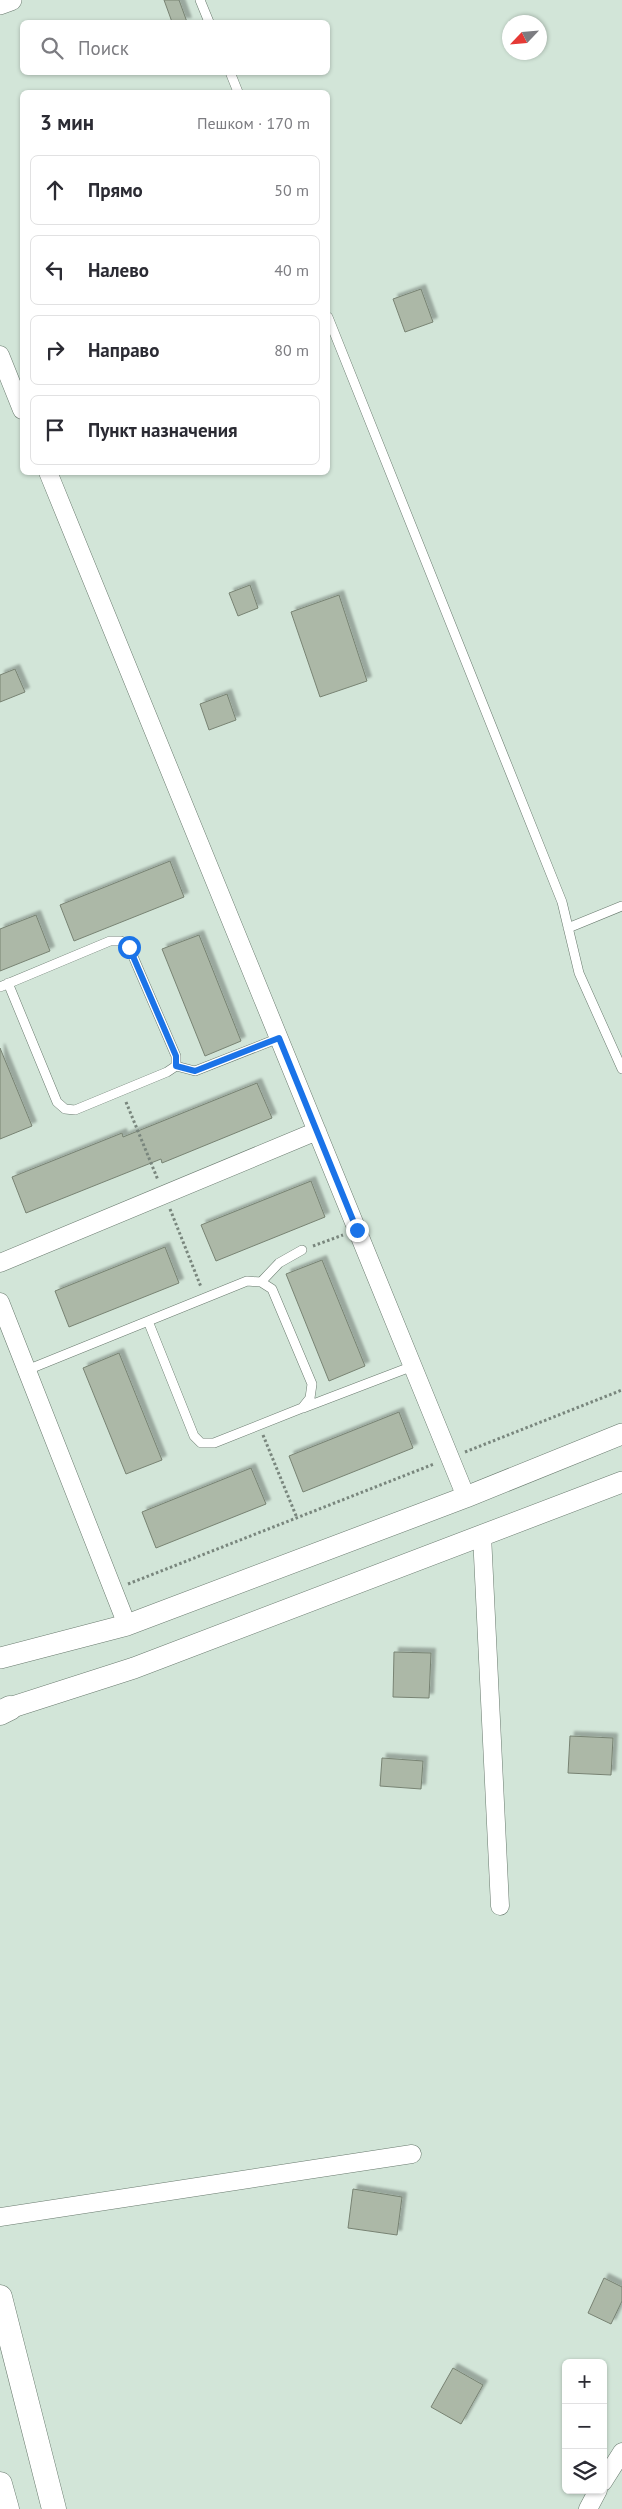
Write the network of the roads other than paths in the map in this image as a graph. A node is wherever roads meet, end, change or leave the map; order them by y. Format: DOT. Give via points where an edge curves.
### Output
graph roads {
  1 [pos="11,0"];
  2 [pos="200,0"];
  3 [pos="0,4"];
  4 [pos="209,20"];
  5 [pos="231,75"];
  6 [pos="237,90"];
  7 [pos="330,322"];
  8 [pos="0,355"];
  9 [pos="20,405"];
  10 [pos="49,475"];
  11 [pos="622,906"];
  12 [pos="568,928"];
  13 [pos="4,985"];
  14 [pos="279,1038"];
  15 [pos="176,1066"];
  16 [pos="622,1068"];
  17 [pos="317,1131"];
  18 [pos="302,1250"];
  19 [pos="0,1263"];
  20 [pos="261,1282"];
  21 [pos="0,1302"];
  22 [pos="148,1321"];
  23 [pos="413,1366"];
  24 [pos="26,1370"];
  25 [pos="302,1408"];
  26 [pos="622,1434"];
  27 [pos="622,1482"];
  28 [pos="466,1497"];
  29 [pos="482,1535"];
  30 [pos="127,1625"];
  31 [pos="0,1658"];
  32 [pos="3,1711"];
  33 [pos="500,1906"];
  34 [pos="412,2154"];
  35 [pos="0,2218"];
  36 [pos="0,2297"];
  37 [pos="622,2452"];
  38 [pos="607,2476"];
  39 [pos="0,2484"];
  40 [pos="596,2494"];
  41 [pos="6,2509"];
  42 [pos="54,2509"];
  43 [pos="588,2509"];
  1 -- 3 [label="street"];
  2 -- 4 [label="lane"];
  5 -- 6 [label="lane"];
  7 -- 12 [label="lane" via="562,902"];
  8 -- 9 [label="street"];
  10 -- 14 [label="street"];
  11 -- 12 [label="lane"];
  12 -- 16 [label="lane" via="579,973"];
  13 -- 15 [label="lane" via="58,1102 65,1109 75,1110"];
  13 -- 15 [label="lane" via="110,941 121,941 129,947 176,1056"];
  14 -- 15 [label="lane" via="195,1071"];
  14 -- 17 [label="street"];
  17 -- 19 [label="street"];
  17 -- 23 [label="street"];
  18 -- 20 [label="lane" via="279,1263"];
  20 -- 22 [label="lane" via="247,1281"];
  20 -- 25 [label="lane" via="272,1289 312,1384 310,1398"];
  21 -- 24 [label="street"];
  22 -- 24 [label="lane"];
  22 -- 25 [label="lane" via="194,1436 201,1443 214,1444"];
  23 -- 25 [label="lane"];
  23 -- 28 [label="street"];
  24 -- 30 [label="street"];
  26 -- 28 [label="street"];
  27 -- 29 [label="street"];
  28 -- 30 [label="street"];
  29 -- 32 [label="street" via="134,1668"];
  29 -- 33 [label="street"];
  30 -- 31 [label="street"];
  34 -- 35 [label="street"];
  36 -- 42 [label="main road"];
  37 -- 38 [label="street"];
  39 -- 41 [label="main road"];
  40 -- 43 [label="street"];
}
